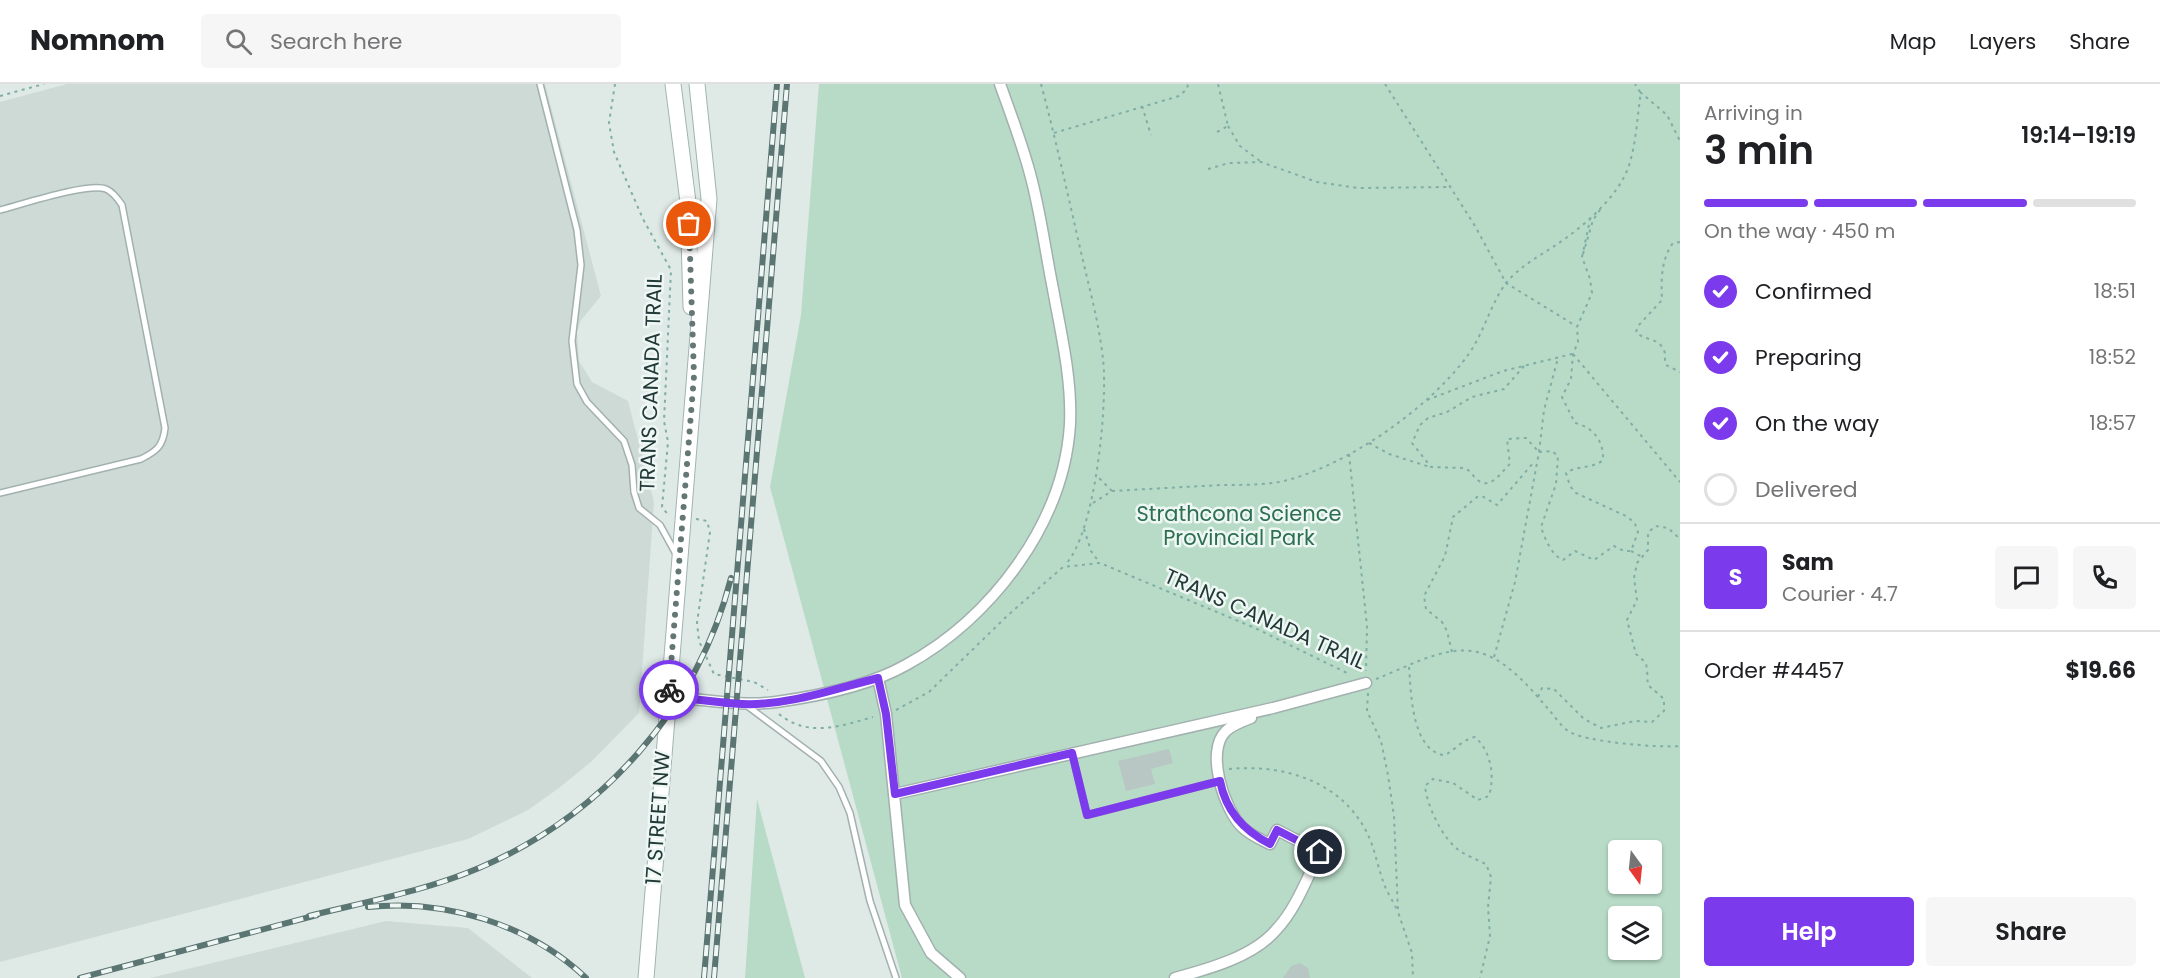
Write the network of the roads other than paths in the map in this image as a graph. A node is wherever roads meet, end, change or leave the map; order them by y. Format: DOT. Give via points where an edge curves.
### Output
graph roads {
  1 [pos="540,84"];
  2 [pos="674,84"];
  3 [pos="697,84"];
  4 [pos="1000,84"];
  5 [pos="0,210"];
  6 [pos="694,376"];
  7 [pos="0,493"];
  8 [pos="680,561"];
  9 [pos="878,678"];
  10 [pos="1366,683"];
  11 [pos="668,697"];
  12 [pos="745,704"];
  13 [pos="1282,706"];
  14 [pos="1072,753"];
  15 [pos="1219,775"];
  16 [pos="895,794"];
  17 [pos="646,978"];
  18 [pos="896,978"];
  19 [pos="960,978"];
  20 [pos="1175,978"];
  1 -- 8 [label="lane" via="577,230 580,265 572,341 577,384 587,402 624,441 639,508 660,525"];
  2 -- 6 [label="main road" via="688,202"];
  3 -- 6 [label="main road, 17 STREET NW" via="709,199"];
  4 -- 9 [label="street" via="1029,171 1068,372 1070,425 1065,459 1043,524 1025,554 987,599 932,649"];
  5 -- 7 [label="lane" via="90,188 105,188 115,195 122,205 165,428 163,443 141,459"];
  6 -- 8 [label="main road, 17 STREET NW"];
  8 -- 11 [label="main road, 17 STREET NW"];
  9 -- 12 [label="street" via="812,696"];
  9 -- 16 [label="street"];
  10 -- 13 [label="street"];
  11 -- 12 [label="street"];
  11 -- 17 [label="main road, 17 STREET NW"];
  12 -- 18 [label="lane" via="821,761 839,787 850,813 870,901"];
  13 -- 14 [label="street"];
  13 -- 15 [label="street" via="1226,732 1219,743"];
  14 -- 15 [label="lane" via="1087,815"];
  14 -- 16 [label="street"];
  15 -- 20 [label="street" via="1241,826 1253,836 1270,844 1277,830 1320,852 1288,914 1264,942 1208,970"];
  16 -- 19 [label="street" via="905,905 931,953"];
}
